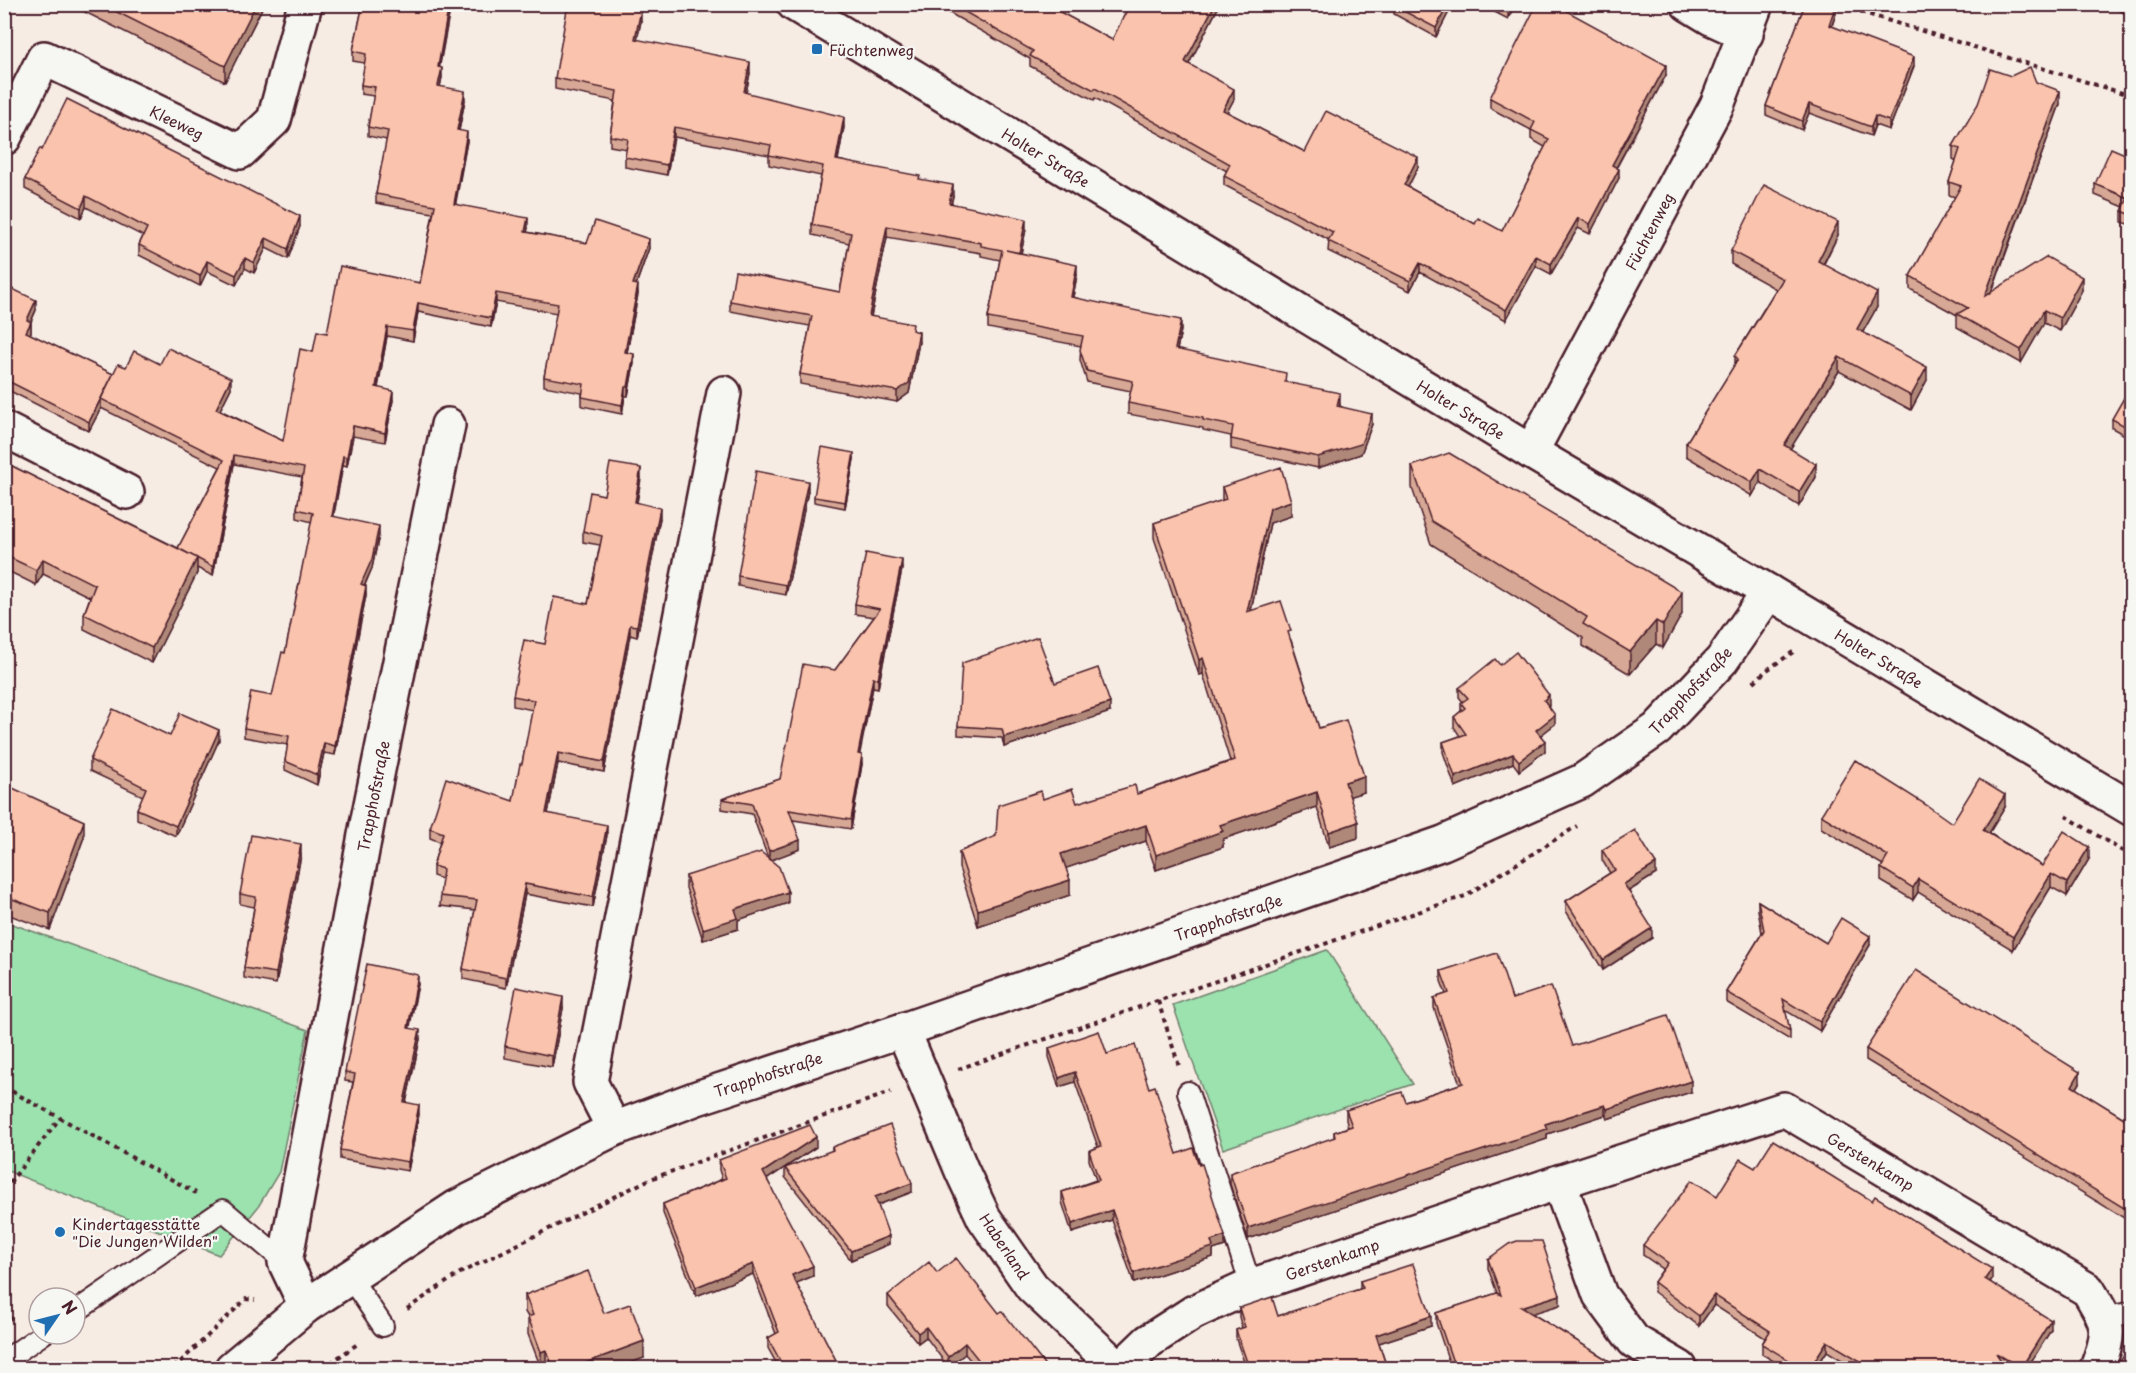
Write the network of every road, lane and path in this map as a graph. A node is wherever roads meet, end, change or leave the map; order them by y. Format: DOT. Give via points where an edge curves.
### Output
graph roads {
  1 [pos="305,4"];
  2 [pos="794,4"];
  3 [pos="1688,4"];
  4 [pos="1834,4"];
  5 [pos="1751,19"];
  6 [pos="2132,96"];
  7 [pos="4,138"];
  8 [pos="724,393"];
  9 [pos="448,425"];
  10 [pos="4,429"];
  11 [pos="1531,452"];
  12 [pos="127,492"];
  13 [pos="1769,591"];
  14 [pos="1828,627"];
  15 [pos="1751,685"];
  16 [pos="2132,809"];
  17 [pos="1581,824"];
  18 [pos="1158,1001"];
  19 [pos="903,1030"];
  20 [pos="924,1080"];
  21 [pos="4,1087"];
  22 [pos="1188,1092"];
  23 [pos="60,1118"];
  24 [pos="614,1128"];
  25 [pos="1559,1182"];
  26 [pos="4,1190"];
  27 [pos="223,1210"];
  28 [pos="285,1262"];
  29 [pos="350,1276"];
  30 [pos="1251,1286"];
  31 [pos="87,1304"];
  32 [pos="306,1306"];
  33 [pos="2118,1315"];
  34 [pos="383,1326"];
  35 [pos="27,1345"];
  36 [pos="4,1361"];
  37 [pos="232,1368"];
  38 [pos="323,1368"];
  39 [pos="1120,1368"];
  40 [pos="1680,1368"];
  41 [pos="2097,1368"];
  1 -- 7 [label="street, Kleeweg" via="274,120 240,152 44,58"];
  2 -- 11 [label="street, Holter Straße"];
  3 -- 5 [label="street" via="1710,18"];
  4 -- 6 [label="path"];
  5 -- 11 [label="street, Füchtenweg" via="1717,105"];
  8 -- 24 [label="street" via="590,1082"];
  9 -- 28 [label="street, Trapphofstraße" via="365,830"];
  10 -- 12 [label="street"];
  11 -- 13 [label="street, Holter Straße"];
  13 -- 14 [label="street, Holter Straße"];
  13 -- 19 [label="street, Trapphofstraße" via="1722,660 1657,729 1582,781 1443,843"];
  14 -- 15 [label="path"];
  14 -- 16 [label="street, Holter Straße"];
  17 -- 18 [label="path" via="1465,896"];
  18 -- 20 [label="path"];
  18 -- 22 [label="path"];
  19 -- 20 [label="street, Haberland"];
  19 -- 24 [label="street, Trapphofstraße"];
  20 -- 34 [label="path" via="648,1180 459,1273"];
  20 -- 39 [label="street, Haberland" via="984,1218 1032,1287"];
  21 -- 23 [label="path"];
  22 -- 30 [label="lane"];
  23 -- 26 [label="path"];
  23 -- 27 [label="path"];
  24 -- 29 [label="street, Trapphofstraße" via="457,1207"];
  25 -- 30 [label="street, Gerstenkamp"];
  25 -- 33 [label="street, Gerstenkamp" via="1784,1109 2088,1290"];
  25 -- 40 [label="street" via="1600,1295 1634,1341"];
  27 -- 28 [label="lane"];
  27 -- 31 [label="lane"];
  28 -- 32 [label="street"];
  29 -- 32 [label="street, Trapphofstraße"];
  29 -- 34 [label="lane"];
  30 -- 39 [label="street, Gerstenkamp" via="1176,1323"];
  32 -- 37 [label="street, Trapphofstraße"];
  33 -- 41 [label="street, Gerstenkamp"];
  34 -- 38 [label="path"];
  35 -- 36 [label="lane"];
}
